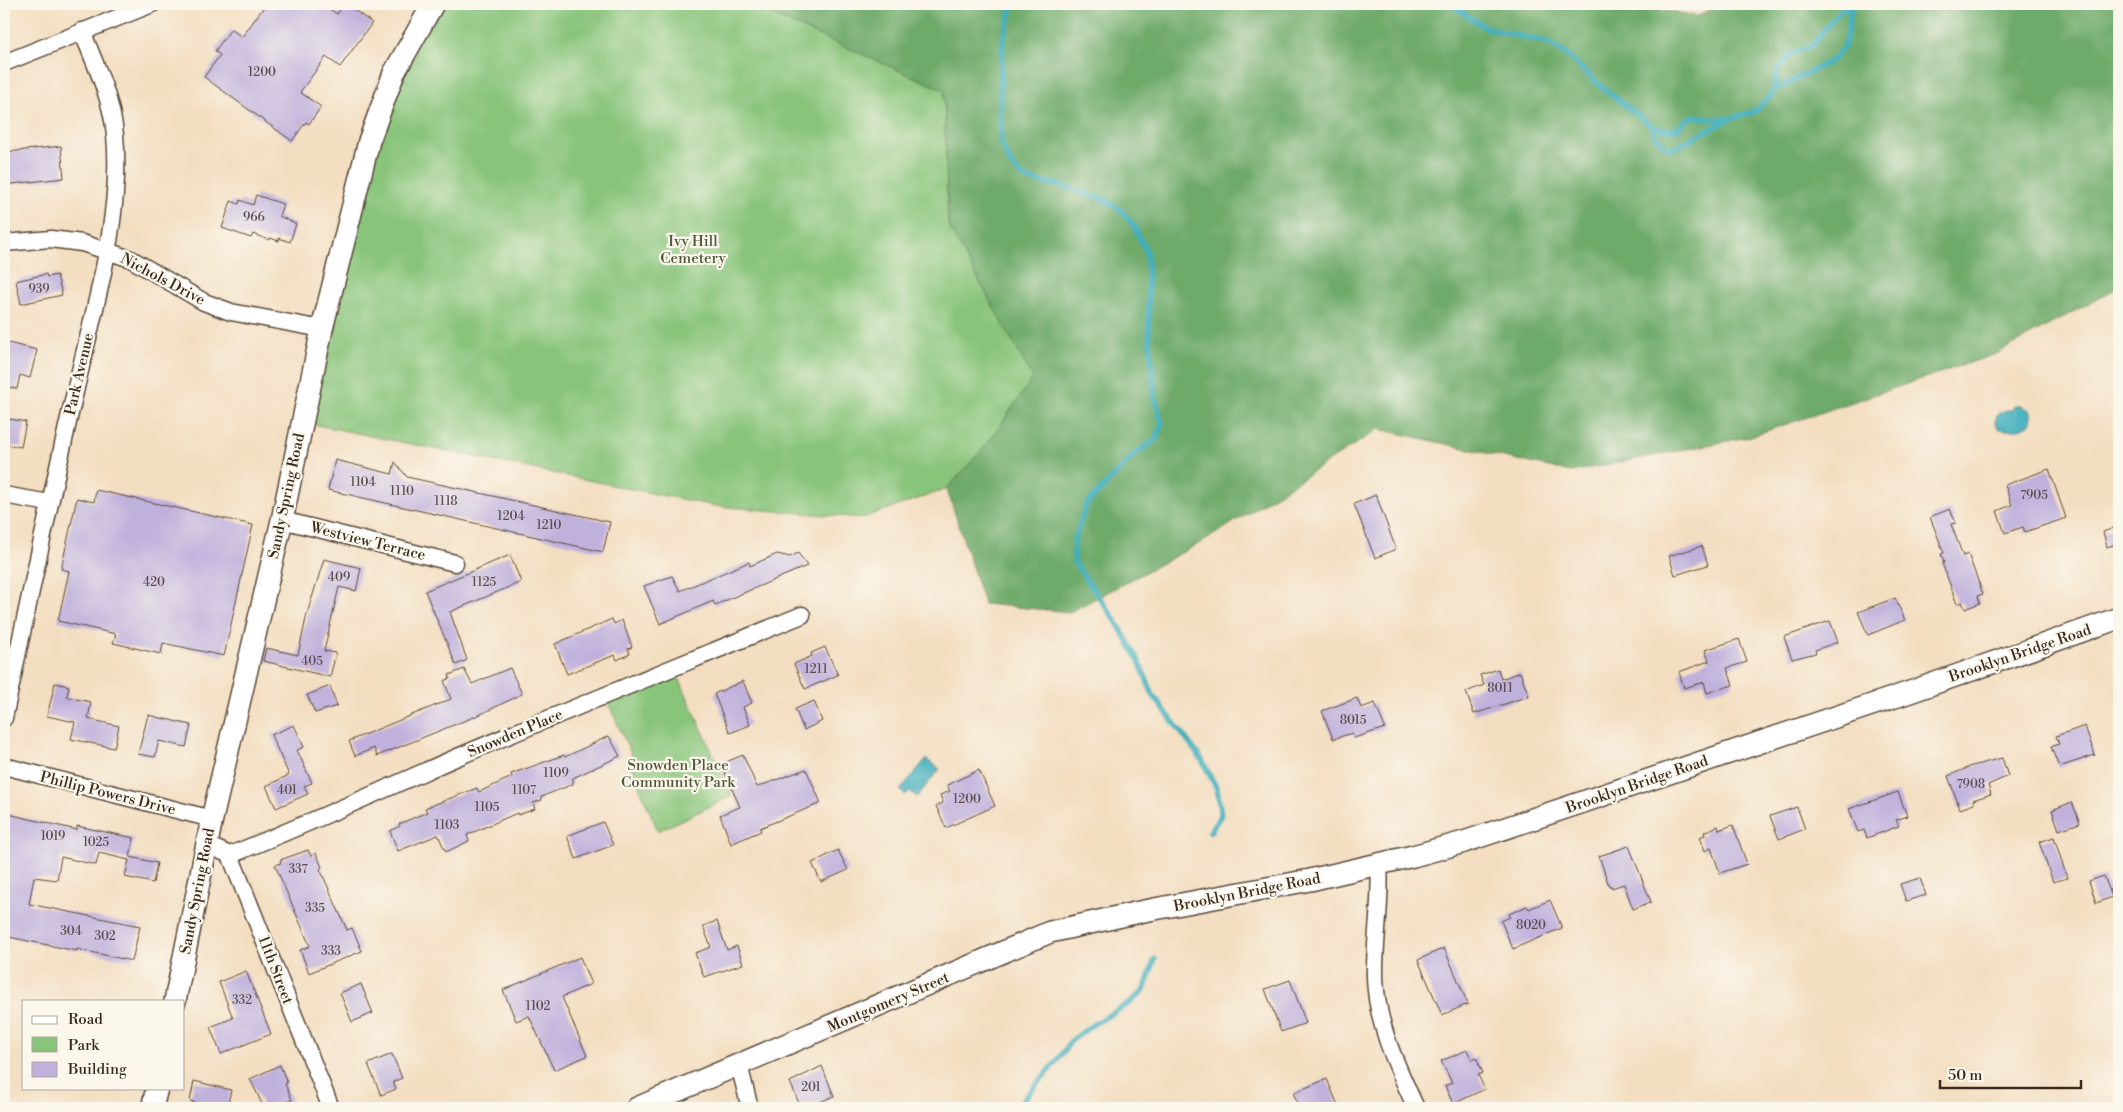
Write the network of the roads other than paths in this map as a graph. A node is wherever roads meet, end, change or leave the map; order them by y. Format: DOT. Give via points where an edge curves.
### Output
graph roads {
  1 [pos="152,4"];
  2 [pos="433,4"];
  3 [pos="82,31"];
  4 [pos="4,63"];
  5 [pos="4,243"];
  6 [pos="107,251"];
  7 [pos="322,329"];
  8 [pos="4,495"];
  9 [pos="49,503"];
  10 [pos="282,520"];
  11 [pos="455,563"];
  12 [pos="802,616"];
  13 [pos="2119,618"];
  14 [pos="4,718"];
  15 [pos="4,766"];
  16 [pos="212,819"];
  17 [pos="207,845"];
  18 [pos="230,855"];
  19 [pos="1379,864"];
  20 [pos="1144,911"];
  21 [pos="175,1000"];
  22 [pos="739,1065"];
  23 [pos="156,1090"];
  24 [pos="152,1108"];
  25 [pos="331,1108"];
  26 [pos="637,1108"];
  27 [pos="750,1108"];
  28 [pos="1416,1108"];
  1 -- 3 [label="street"];
  2 -- 7 [label="street, Sandy Spring Road" via="394,73 369,141"];
  3 -- 4 [label="street"];
  3 -- 6 [label="street, Park Avenue" via="108,100 115,134 117,160"];
  5 -- 6 [label="street, Nichols Drive" via="51,239"];
  6 -- 7 [label="street, Nichols Drive" via="131,259 204,302 231,312"];
  6 -- 9 [label="street, Park Avenue"];
  7 -- 10 [label="street, Sandy Spring Road"];
  8 -- 9 [label="street"];
  9 -- 14 [label="street, Park Avenue"];
  10 -- 11 [label="street, Westview Terrace"];
  10 -- 16 [label="street, Sandy Spring Road"];
  12 -- 18 [label="street, Snowden Place" via="625,687"];
  13 -- 19 [label="street, Brooklyn Bridge Road" via="1544,816 1464,842"];
  15 -- 16 [label="street, Phillip Powers Drive"];
  16 -- 17 [label="street, Sandy Spring Road"];
  17 -- 18 [label="street"];
  17 -- 21 [label="street, Sandy Spring Road"];
  18 -- 25 [label="street, 11th Street"];
  19 -- 20 [label="street, Brooklyn Bridge Road"];
  19 -- 28 [label="street" via="1380,909 1375,979 1380,1020 1392,1056"];
  20 -- 22 [label="street, Montgomery Street" via="1050,932"];
  22 -- 26 [label="street, Montgomery Street"];
  22 -- 27 [label="street"];
  23 -- 24 [label="street"];
}
